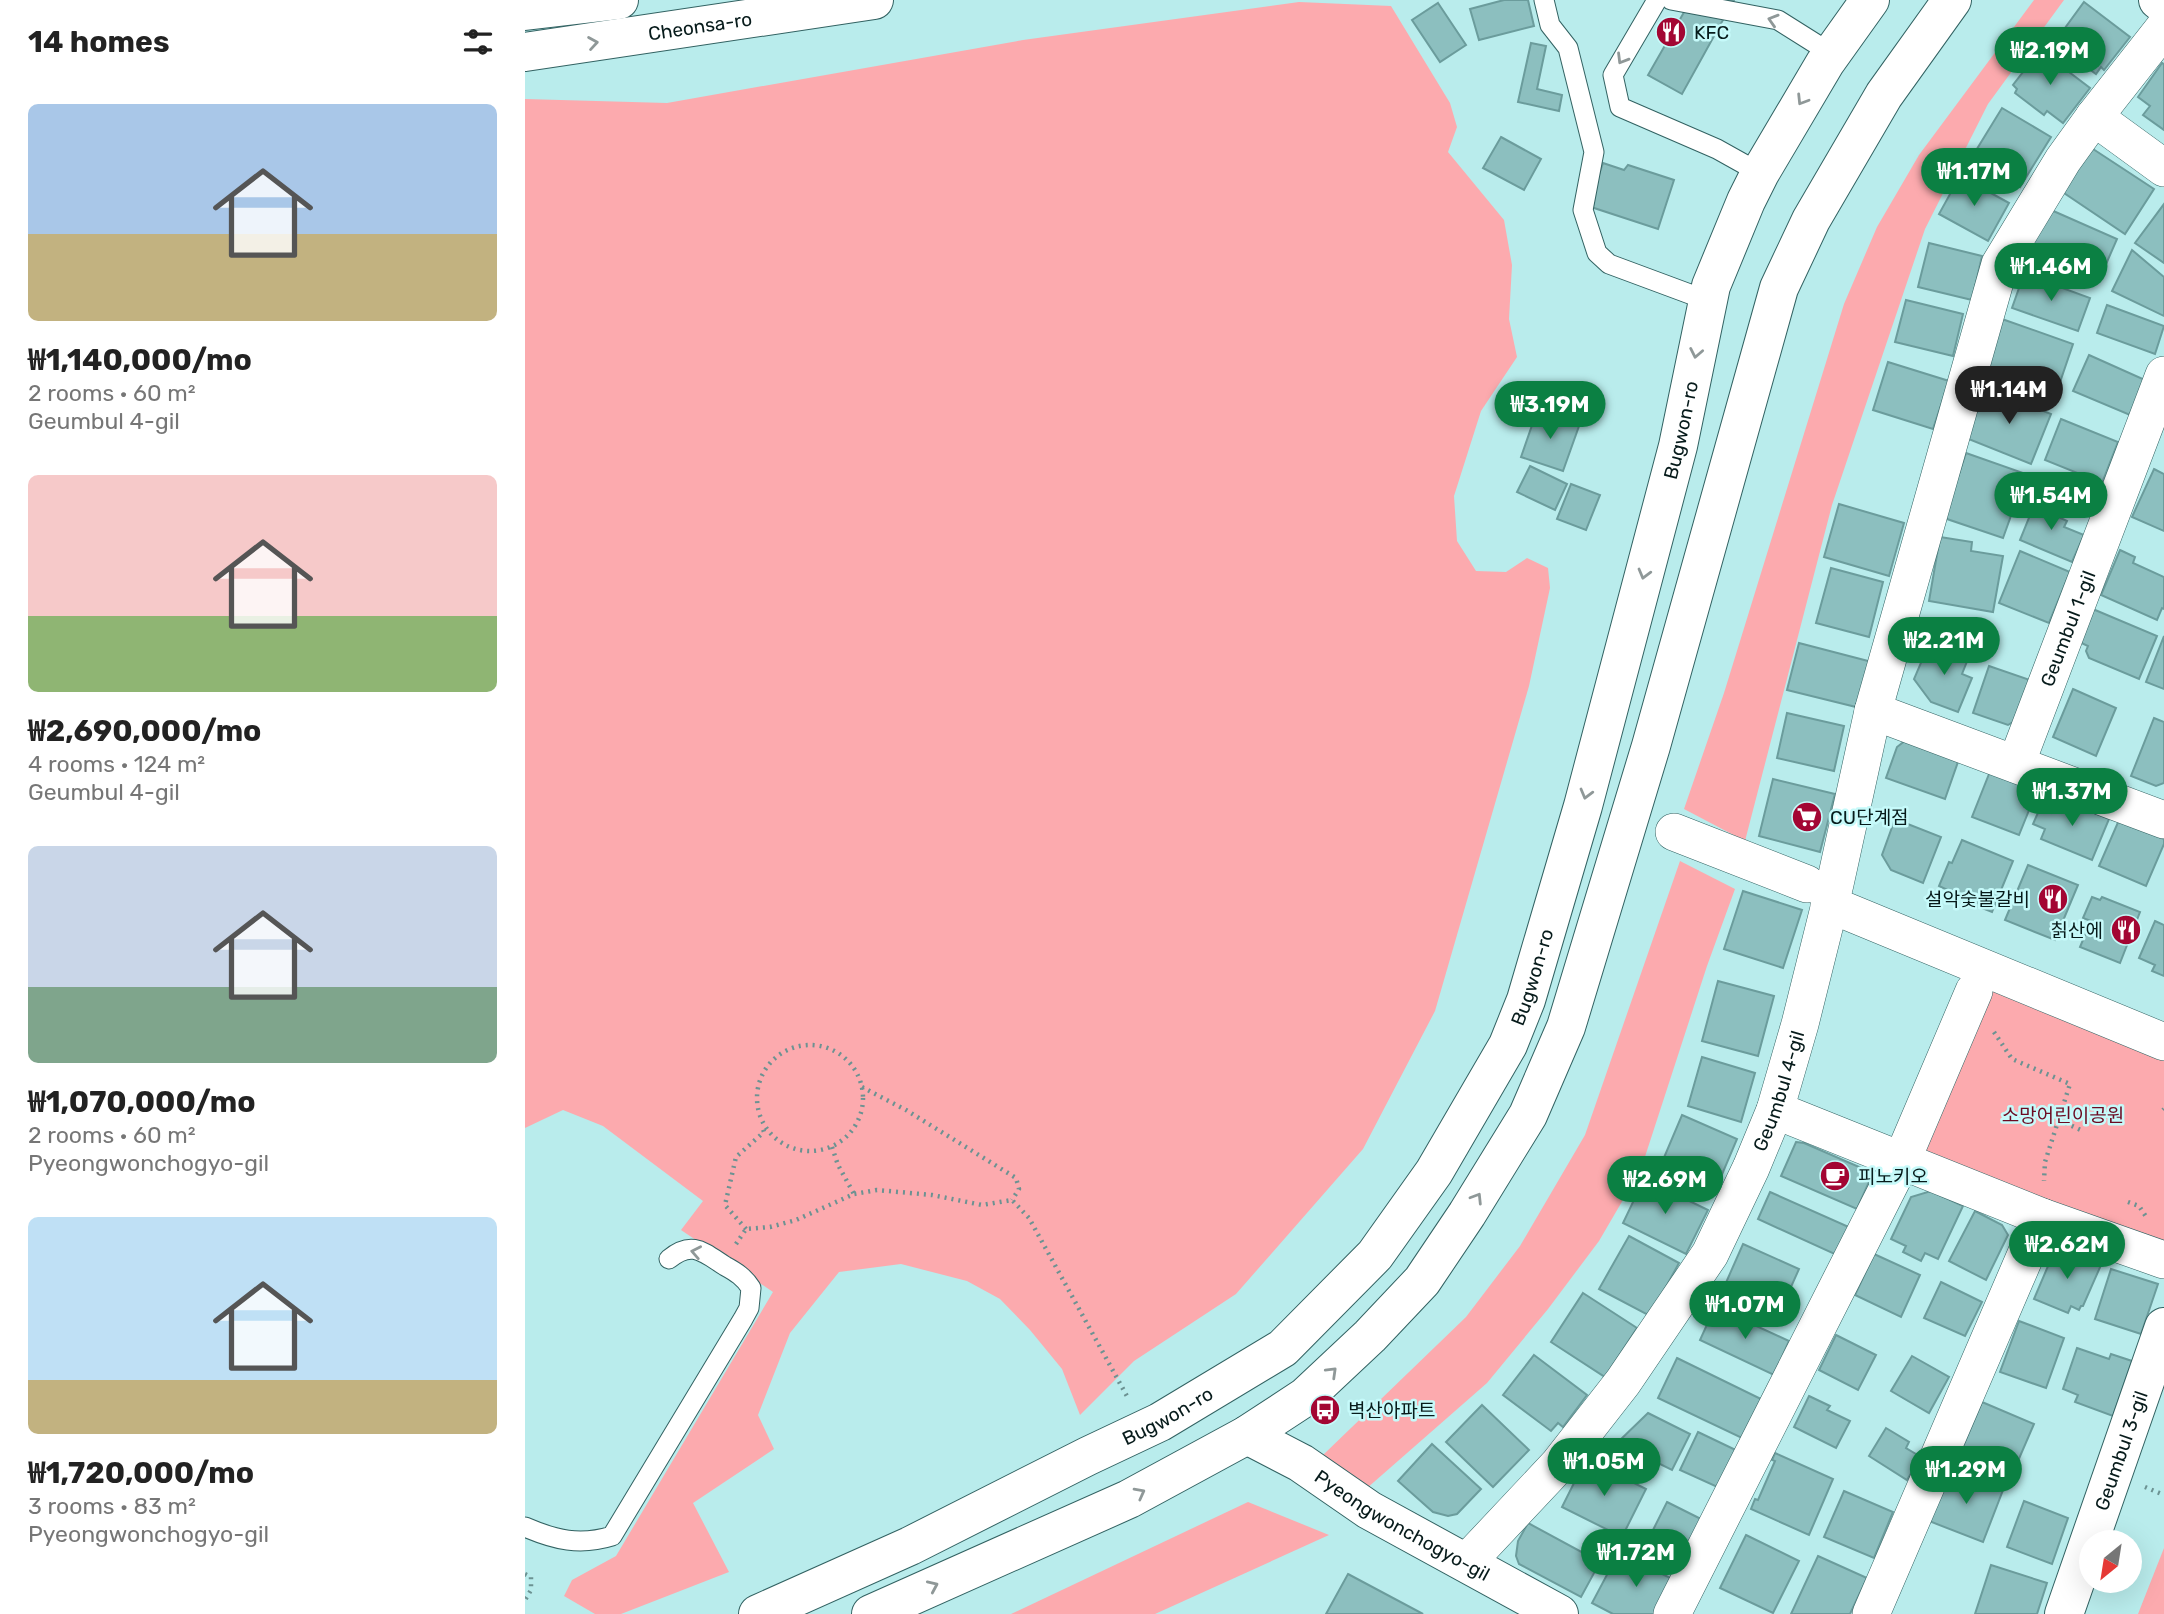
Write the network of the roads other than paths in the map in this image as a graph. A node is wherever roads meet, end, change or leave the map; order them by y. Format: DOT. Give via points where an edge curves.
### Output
graph roads {
  1 [pos="619,0"];
  2 [pos="874,0"];
  3 [pos="1544,0"];
  4 [pos="1657,0"];
  5 [pos="1671,0"];
  6 [pos="1952,0"];
  7 [pos="2158,0"];
  8 [pos="1869,1"];
  9 [pos="2164,5"];
  10 [pos="525,11"];
  11 [pos="2164,28"];
  12 [pos="525,52"];
  13 [pos="1832,54"];
  14 [pos="2094,117"];
  15 [pos="2164,168"];
  16 [pos="1760,173"];
  17 [pos="1706,300"];
  18 [pos="2164,375"];
  19 [pos="1873,711"];
  20 [pos="2016,764"];
  21 [pos="2164,820"];
  22 [pos="1674,832"];
  23 [pos="1824,891"];
  24 [pos="1974,991"];
  25 [pos="2164,1019"];
  26 [pos="2164,1042"];
  27 [pos="1775,1110"];
  28 [pos="1902,1160"];
  29 [pos="2042,1217"];
  30 [pos="669,1259"];
  31 [pos="2164,1260"];
  32 [pos="2164,1326"];
  33 [pos="1247,1436"];
  34 [pos="525,1527"];
  35 [pos="1466,1563"];
  36 [pos="758,1614"];
  37 [pos="871,1614"];
  38 [pos="1559,1614"];
  39 [pos="1672,1614"];
  40 [pos="1871,1614"];
  41 [pos="2064,1614"];
  1 -- 10 [label="street"];
  12 -- 2 [label="street, Cheonsa-ro, one-way"];
  3 -- 17 [label="lane" via="1550,25 1568,48 1594,152 1583,210 1597,253 1609,264"];
  4 -- 16 [label="lane, one-way" via="1613,75 1621,107"];
  13 -- 5 [label="lane, one-way" via="1778,20"];
  33 -- 6 [label="street, one-way" via="1305,1397 1422,1281 1528,1115 1566,1027 1651,746 1779,288 1811,219 1884,95"];
  7 -- 9 [label="street"];
  8 -- 13 [label="street, Bugwon-ro"];
  11 -- 14 [label="street, Geumbul 4-gil"];
  13 -- 16 [label="street, Bugwon-ro, one-way"];
  14 -- 15 [label="street"];
  14 -- 19 [label="street, Geumbul 4-gil" via="2031,209 2000,264"];
  16 -- 17 [label="street, Bugwon-ro"];
  17 -- 36 [label="street, Bugwon-ro, one-way" via="1678,446 1583,806 1526,1000 1509,1045 1483,1092 1390,1235 1283,1349 1226,1385 911,1546"];
  18 -- 20 [label="street, Geumbul 1-gil"];
  19 -- 20 [label="street"];
  19 -- 23 [label="street, Geumbul 4-gil"];
  20 -- 21 [label="street"];
  22 -- 23 [label="street"];
  23 -- 25 [label="street"];
  23 -- 26 [label="street"];
  23 -- 27 [label="street, Geumbul 4-gil" via="1800,1024"];
  24 -- 28 [label="street"];
  27 -- 28 [label="street"];
  27 -- 35 [label="street, Geumbul 4-gil" via="1710,1254 1623,1382 1559,1464"];
  28 -- 29 [label="street"];
  28 -- 39 [label="street"];
  29 -- 31 [label="street"];
  29 -- 40 [label="street"];
  34 -- 30 [label="lane, one-way" via="568,1541 593,1542 612,1536 749,1308 751,1288 703,1251 679,1250"];
  32 -- 41 [label="street, Geumbul 3-gil"];
  33 -- 35 [label="street, Pyeongwonchogyo-gil" via="1301,1463 1369,1510"];
  37 -- 33 [label="street, one-way" via="1129,1499"];
  35 -- 38 [label="street, Pyeongwonchogyo-gil"];
}
